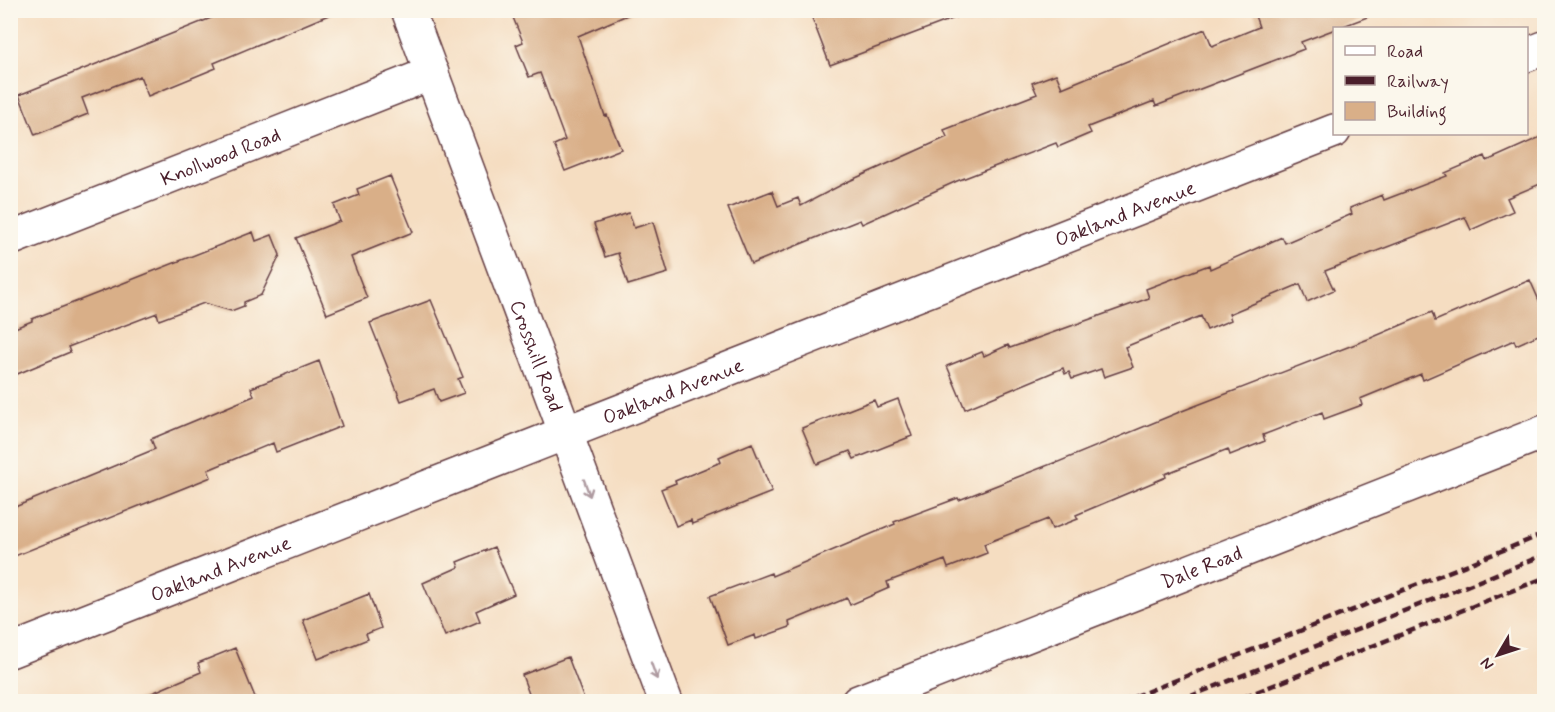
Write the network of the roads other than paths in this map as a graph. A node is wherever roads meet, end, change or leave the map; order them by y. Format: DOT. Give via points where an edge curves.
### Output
graph roads {
  1 [pos="408,10"];
  2 [pos="1545,48"];
  3 [pos="1528,55"];
  4 [pos="432,73"];
  5 [pos="1333,132"];
  6 [pos="10,239"];
  7 [pos="1545,432"];
  8 [pos="567,433"];
  9 [pos="10,651"];
  10 [pos="666,702"];
  11 [pos="858,702"];
  1 -- 4 [label="street, Crosshill Road"];
  2 -- 3 [label="street"];
  4 -- 6 [label="street, Knollwood Road"];
  4 -- 8 [label="street, Crosshill Road"];
  5 -- 8 [label="street, Oakland Avenue"];
  7 -- 11 [label="street, Dale Road"];
  8 -- 9 [label="street, Oakland Avenue"];
  8 -- 10 [label="street, Crosshill Road, one-way"];
}
